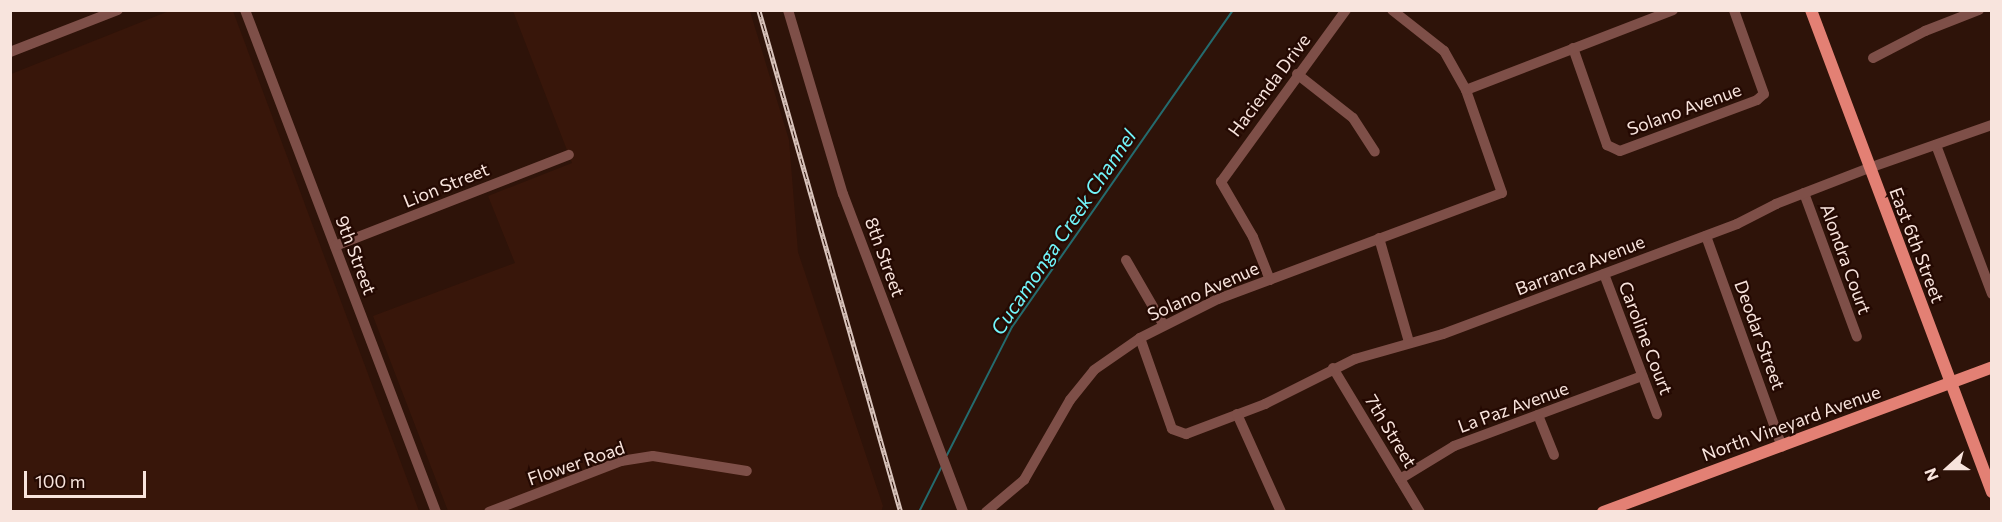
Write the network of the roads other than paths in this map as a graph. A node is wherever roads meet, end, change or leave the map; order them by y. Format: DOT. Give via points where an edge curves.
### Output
graph roads {
  1 [pos="118,10"];
  2 [pos="245,10"];
  3 [pos="788,10"];
  4 [pos="1346,10"];
  5 [pos="1392,10"];
  6 [pos="1673,10"];
  7 [pos="1734,10"];
  8 [pos="1811,10"];
  9 [pos="1979,10"];
  10 [pos="1574,48"];
  11 [pos="10,52"];
  12 [pos="1873,57"];
  13 [pos="1297,74"];
  14 [pos="1466,90"];
  15 [pos="1992,125"];
  16 [pos="1935,145"];
  17 [pos="1375,152"];
  18 [pos="569,154"];
  19 [pos="1869,168"];
  20 [pos="1804,193"];
  21 [pos="1706,236"];
  22 [pos="1379,238"];
  23 [pos="335,246"];
  24 [pos="1126,260"];
  25 [pos="1604,274"];
  26 [pos="1270,280"];
  27 [pos="1992,294"];
  28 [pos="1163,324"];
  29 [pos="1857,337"];
  30 [pos="1140,338"];
  31 [pos="1409,342"];
  32 [pos="1992,367"];
  33 [pos="1333,368"];
  34 [pos="1642,376"];
  35 [pos="1951,382"];
  36 [pos="1238,414"];
  37 [pos="1657,414"];
  38 [pos="1538,415"];
  39 [pos="1782,447"];
  40 [pos="1554,455"];
  41 [pos="747,471"];
  42 [pos="1400,479"];
  43 [pos="1992,492"];
  44 [pos="436,512"];
  45 [pos="489,512"];
  46 [pos="963,512"];
  47 [pos="986,512"];
  48 [pos="1281,512"];
  49 [pos="1420,512"];
  50 [pos="1603,512"];
  1 -- 11 [label="street"];
  2 -- 23 [label="street, 9th Street"];
  3 -- 46 [label="street, 8th Street" via="843,194"];
  4 -- 13 [label="street, Hacienda Drive"];
  5 -- 14 [label="street" via="1444,51"];
  6 -- 10 [label="street"];
  7 -- 10 [label="street, Solano Avenue" via="1764,94 1757,100 1613,150 1607,145"];
  8 -- 19 [label="main road, East 6th Street"];
  9 -- 12 [label="street" via="1924,31"];
  10 -- 14 [label="street"];
  13 -- 17 [label="street" via="1353,118"];
  13 -- 26 [label="street, Hacienda Drive" via="1221,182 1253,237"];
  14 -- 22 [label="street, Solano Avenue" via="1502,193"];
  15 -- 16 [label="street, Barranca Avenue"];
  16 -- 19 [label="street, Barranca Avenue"];
  16 -- 27 [label="street"];
  18 -- 23 [label="street, Lion Street"];
  19 -- 20 [label="street, Barranca Avenue"];
  19 -- 35 [label="main road, East 6th Street"];
  20 -- 21 [label="street, Barranca Avenue"];
  20 -- 29 [label="street, Alondra Court"];
  21 -- 25 [label="street, Barranca Avenue"];
  21 -- 39 [label="street, Deodar Street"];
  22 -- 26 [label="street, Solano Avenue"];
  22 -- 31 [label="street"];
  23 -- 44 [label="street, 9th Street"];
  24 -- 28 [label="street"];
  25 -- 31 [label="street, Barranca Avenue" via="1443,334"];
  25 -- 34 [label="street, Caroline Court"];
  26 -- 28 [label="street, Solano Avenue"];
  28 -- 30 [label="street, Solano Avenue"];
  30 -- 36 [label="street, Barranca Avenue" via="1172,429 1180,434"];
  30 -- 47 [label="street, Solano Avenue" via="1094,370 1070,400 1024,480"];
  31 -- 33 [label="street, Barranca Avenue"];
  32 -- 35 [label="main road, North Vineyard Avenue"];
  33 -- 36 [label="street, Barranca Avenue"];
  33 -- 42 [label="street, 7th Street"];
  34 -- 37 [label="street, Caroline Court"];
  34 -- 38 [label="street, La Paz Avenue"];
  35 -- 39 [label="main road, North Vineyard Avenue"];
  35 -- 43 [label="main road, East 6th Street"];
  36 -- 48 [label="street"];
  38 -- 40 [label="street"];
  38 -- 42 [label="street, La Paz Avenue" via="1454,446"];
  39 -- 50 [label="main road, North Vineyard Avenue"];
  41 -- 45 [label="street, Flower Road" via="653,456 621,461"];
  42 -- 49 [label="street, 7th Street"];
}
